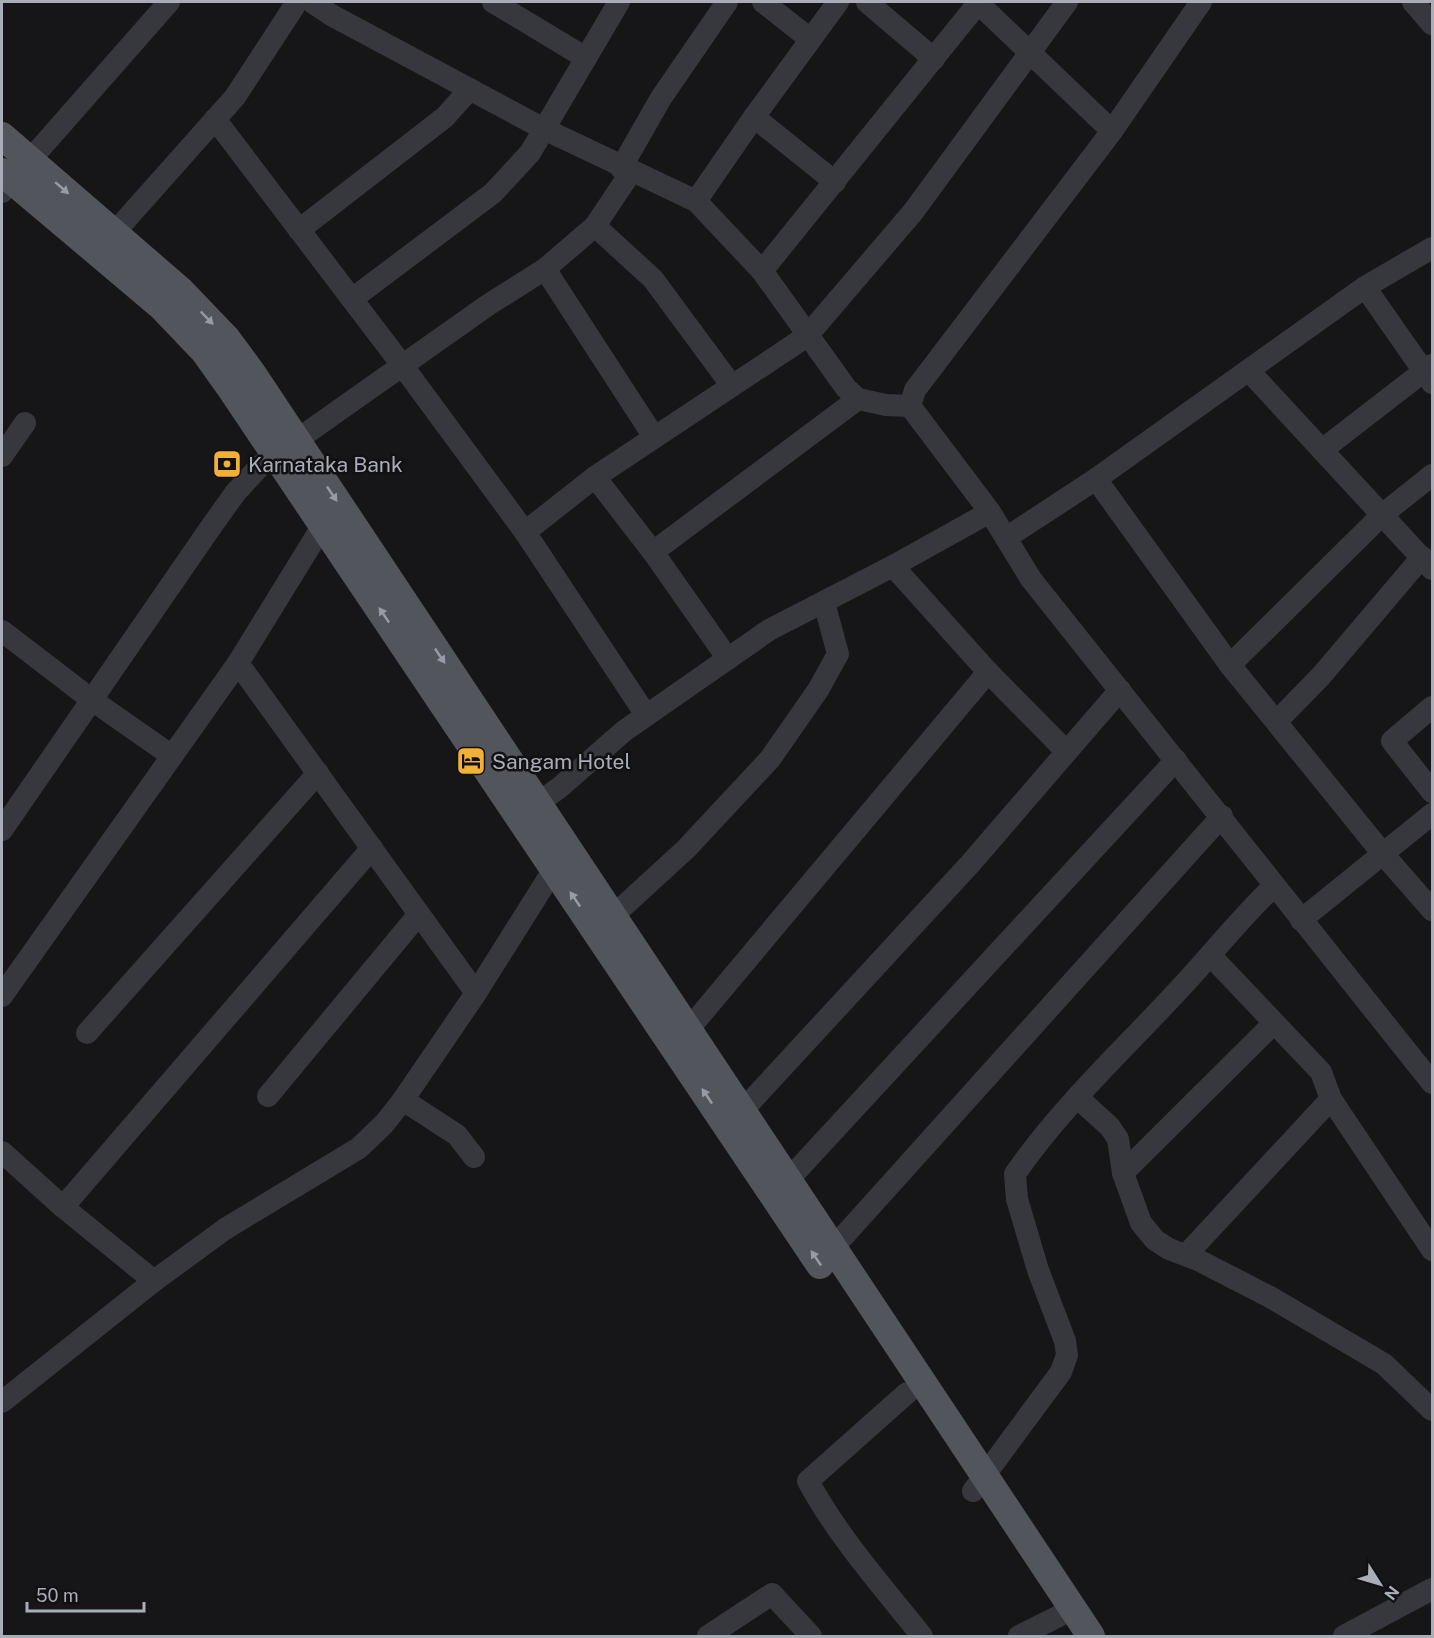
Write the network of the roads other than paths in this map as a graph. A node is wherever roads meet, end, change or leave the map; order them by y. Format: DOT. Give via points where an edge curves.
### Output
graph roads {
  1 [pos="169,2"];
  2 [pos="297,2"];
  3 [pos="312,2"];
  4 [pos="493,2"];
  5 [pos="620,2"];
  6 [pos="727,2"];
  7 [pos="764,2"];
  8 [pos="838,2"];
  9 [pos="867,2"];
  10 [pos="978,2"];
  11 [pos="1067,2"];
  12 [pos="1198,2"];
  13 [pos="1413,2"];
  14 [pos="1432,24"];
  15 [pos="810,39"];
  16 [pos="1031,53"];
  17 [pos="586,58"];
  18 [pos="934,59"];
  19 [pos="470,89"];
  20 [pos="754,117"];
  21 [pos="215,119"];
  22 [pos="544,129"];
  23 [pos="1112,131"];
  24 [pos="2,136"];
  25 [pos="626,170"];
  26 [pos="11,176"];
  27 [pos="835,182"];
  28 [pos="696,201"];
  29 [pos="594,226"];
  30 [pos="299,230"];
  31 [pos="114,233"];
  32 [pos="1432,248"];
  33 [pos="545,269"];
  34 [pos="762,272"];
  35 [pos="1365,288"];
  36 [pos="352,299"];
  37 [pos="807,336"];
  38 [pos="402,365"];
  39 [pos="1249,371"];
  40 [pos="1430,373"];
  41 [pos="732,386"];
  42 [pos="858,399"];
  43 [pos="910,406"];
  44 [pos="26,423"];
  45 [pos="654,437"];
  46 [pos="287,449"];
  47 [pos="1322,450"];
  48 [pos="2,456"];
  49 [pos="1432,475"];
  50 [pos="595,477"];
  51 [pos="1096,479"];
  52 [pos="990,512"];
  53 [pos="1383,514"];
  54 [pos="323,525"];
  55 [pos="525,532"];
  56 [pos="1006,538"];
  57 [pos="653,552"];
  58 [pos="1427,563"];
  59 [pos="893,566"];
  60 [pos="824,602"];
  61 [pos="2,631"];
  62 [pos="728,659"];
  63 [pos="238,663"];
  64 [pos="1230,665"];
  65 [pos="988,672"];
  66 [pos="1120,690"];
  67 [pos="92,700"];
  68 [pos="1432,707"];
  69 [pos="646,716"];
  70 [pos="1277,722"];
  71 [pos="1066,751"];
  72 [pos="172,756"];
  73 [pos="1176,760"];
  74 [pos="318,773"];
  75 [pos="1432,792"];
  76 [pos="528,810"];
  77 [pos="1432,814"];
  78 [pos="1222,816"];
  79 [pos="2,830"];
  80 [pos="372,848"];
  81 [pos="1383,854"];
  82 [pos="554,869"];
  83 [pos="1274,886"];
  84 [pos="1432,910"];
  85 [pos="419,914"];
  86 [pos="1301,921"];
  87 [pos="604,923"];
  88 [pos="1211,956"];
  89 [pos="476,993"];
  90 [pos="2,996"];
  91 [pos="1274,1023"];
  92 [pos="688,1030"];
  93 [pos="87,1033"];
  94 [pos="1432,1083"];
  95 [pos="268,1096"];
  96 [pos="1078,1098"];
  97 [pos="1331,1099"];
  98 [pos="403,1100"];
  99 [pos="742,1111"];
  100 [pos="3,1156"];
  101 [pos="474,1157"];
  102 [pos="1123,1173"];
  103 [pos="781,1187"];
  104 [pos="63,1207"];
  105 [pos="833,1248"];
  106 [pos="1432,1250"];
  107 [pos="1186,1255"];
  108 [pos="154,1281"];
  109 [pos="907,1394"];
  110 [pos="1427,1395"];
  111 [pos="4,1396"];
  112 [pos="932,1413"];
  113 [pos="979,1484"];
  114 [pos="1431,1593"];
  115 [pos="1066,1626"];
  116 [pos="708,1636"];
  117 [pos="811,1636"];
  118 [pos="922,1636"];
  119 [pos="1019,1636"];
  120 [pos="1091,1636"];
  121 [pos="1344,1636"];
  1 -- 26 [label="street"];
  2 -- 21 [label="street"];
  3 -- 19 [label="street"];
  4 -- 17 [label="street"];
  5 -- 17 [label="street"];
  6 -- 25 [label="street" via="661,98"];
  7 -- 15 [label="street"];
  8 -- 15 [label="street"];
  9 -- 18 [label="street"];
  10 -- 16 [label="street"];
  10 -- 18 [label="street"];
  11 -- 16 [label="street"];
  12 -- 23 [label="street"];
  13 -- 14 [label="street"];
  15 -- 20 [label="street"];
  16 -- 23 [label="street"];
  16 -- 37 [label="street" via="913,212"];
  17 -- 22 [label="street"];
  18 -- 27 [label="street"];
  19 -- 22 [label="street"];
  19 -- 30 [label="street" via="445,117"];
  20 -- 27 [label="street"];
  20 -- 28 [label="street"];
  21 -- 30 [label="street"];
  21 -- 31 [label="street"];
  22 -- 25 [label="street"];
  22 -- 36 [label="street" via="530,153 493,193"];
  23 -- 43 [label="street" via="915,390"];
  24 -- 26 [label="main road"];
  25 -- 28 [label="street"];
  25 -- 29 [label="street"];
  26 -- 31 [label="main road, one-way"];
  26 -- 46 [label="main road" via="162,307"];
  27 -- 34 [label="street"];
  28 -- 34 [label="street"];
  29 -- 33 [label="street"];
  29 -- 41 [label="street" via="653,279"];
  30 -- 36 [label="street"];
  31 -- 46 [label="main road, one-way" via="180,290 227,339"];
  32 -- 35 [label="street"];
  33 -- 38 [label="street"];
  33 -- 45 [label="street"];
  34 -- 37 [label="street"];
  35 -- 39 [label="street"];
  35 -- 40 [label="street"];
  36 -- 38 [label="street"];
  37 -- 41 [label="street"];
  37 -- 42 [label="street"];
  38 -- 46 [label="street"];
  38 -- 55 [label="street"];
  39 -- 47 [label="street"];
  39 -- 51 [label="street"];
  40 -- 47 [label="street"];
  41 -- 45 [label="street"];
  42 -- 43 [label="street"];
  42 -- 57 [label="street"];
  43 -- 52 [label="street"];
  44 -- 48 [label="street"];
  45 -- 50 [label="street"];
  46 -- 54 [label="main road"];
  46 -- 67 [label="street" via="260,466 236,492"];
  46 -- 76 [label="main road, one-way"];
  47 -- 53 [label="street"];
  49 -- 53 [label="street"];
  50 -- 55 [label="street"];
  50 -- 57 [label="street"];
  51 -- 56 [label="street"];
  51 -- 64 [label="street"];
  52 -- 56 [label="street"];
  52 -- 59 [label="street"];
  53 -- 58 [label="street"];
  53 -- 64 [label="street"];
  54 -- 63 [label="street"];
  76 -- 54 [label="main road, one-way"];
  55 -- 69 [label="street"];
  56 -- 66 [label="street" via="1031,579"];
  57 -- 62 [label="street"];
  58 -- 70 [label="street"];
  59 -- 60 [label="street"];
  59 -- 65 [label="street"];
  60 -- 62 [label="street" via="769,630"];
  60 -- 87 [label="street" via="838,654 818,690 770,759 686,849"];
  61 -- 67 [label="street"];
  62 -- 69 [label="street"];
  63 -- 72 [label="street"];
  63 -- 74 [label="street"];
  64 -- 70 [label="street"];
  65 -- 71 [label="street"];
  65 -- 92 [label="street"];
  66 -- 71 [label="street"];
  66 -- 73 [label="street"];
  67 -- 72 [label="street"];
  67 -- 79 [label="street"];
  68 -- 75 [label="street" via="1392,741"];
  69 -- 76 [label="street"];
  70 -- 81 [label="street"];
  71 -- 99 [label="street" via="970,864"];
  72 -- 90 [label="street"];
  73 -- 78 [label="street"];
  73 -- 103 [label="street"];
  74 -- 80 [label="street"];
  74 -- 93 [label="street"];
  76 -- 82 [label="main road"];
  76 -- 87 [label="main road"];
  77 -- 81 [label="street"];
  78 -- 83 [label="street"];
  78 -- 105 [label="street"];
  80 -- 85 [label="street"];
  80 -- 104 [label="street"];
  81 -- 84 [label="street"];
  81 -- 86 [label="street"];
  87 -- 82 [label="main road, one-way"];
  82 -- 89 [label="street"];
  83 -- 86 [label="street"];
  83 -- 88 [label="street" via="1250,908"];
  85 -- 89 [label="street"];
  85 -- 95 [label="street"];
  86 -- 94 [label="street"];
  87 -- 92 [label="main road"];
  103 -- 87 [label="main road, one-way"];
  88 -- 91 [label="street"];
  88 -- 96 [label="street"];
  89 -- 98 [label="street"];
  91 -- 97 [label="street" via="1321,1072"];
  91 -- 102 [label="street"];
  92 -- 99 [label="main road"];
  96 -- 102 [label="street" via="1118,1139"];
  96 -- 113 [label="street" via="1014,1174 1017,1199 1067,1355 1061,1372"];
  97 -- 106 [label="street"];
  97 -- 107 [label="street"];
  98 -- 101 [label="street" via="457,1135"];
  98 -- 108 [label="street" via="359,1148 248,1215"];
  99 -- 103 [label="main road"];
  100 -- 104 [label="street"];
  102 -- 107 [label="street" via="1141,1223 1155,1240"];
  103 -- 105 [label="main road"];
  109 -- 103 [label="main road, one-way"];
  104 -- 108 [label="street"];
  105 -- 112 [label="main road"];
  107 -- 110 [label="street" via="1384,1364"];
  108 -- 111 [label="street"];
  109 -- 112 [label="main road"];
  109 -- 118 [label="street" via="808,1481 845,1541"];
  112 -- 113 [label="main road"];
  113 -- 115 [label="main road"];
  113 -- 120 [label="main road"];
  114 -- 121 [label="street"];
  115 -- 119 [label="street"];
  116 -- 117 [label="street" via="772,1594"];
}
